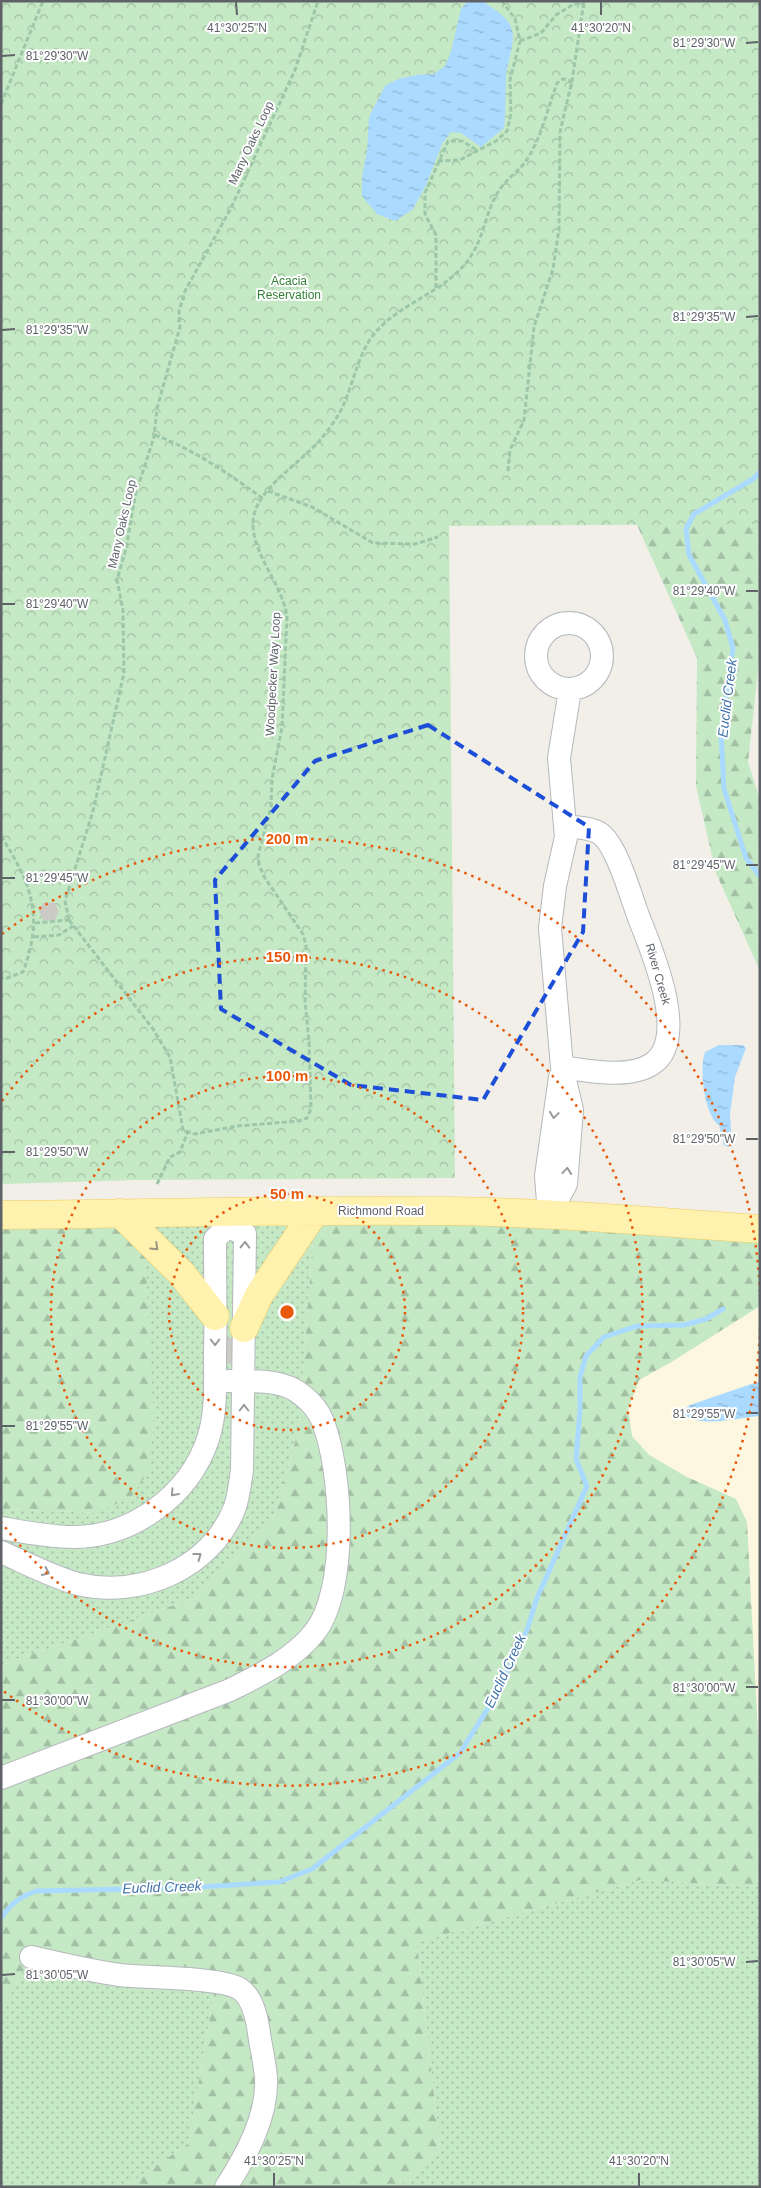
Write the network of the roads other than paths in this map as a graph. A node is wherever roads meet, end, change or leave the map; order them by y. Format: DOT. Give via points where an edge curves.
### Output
graph roads {
  1 [pos="570,690"];
  2 [pos="566,826"];
  3 [pos="562,1067"];
  4 [pos="315,1211"];
  5 [pos="120,1213"];
  6 [pos="1,1215"];
  7 [pos="549,1215"];
  8 [pos="760,1229"];
  9 [pos="216,1316"];
  10 [pos="244,1328"];
  11 [pos="215,1381"];
  12 [pos="244,1382"];
  13 [pos="1,1528"];
  14 [pos="1,1552"];
  15 [pos="1,1778"];
  16 [pos="31,1958"];
  17 [pos="226,2187"];
  1 -- 2 [label="street" via="559,758"];
  2 -- 3 [label="street" via="550,928"];
  2 -- 3 [label="street, River Creek" via="592,829 603,836 616,856 647,937 668,1005 670,1028 665,1048 652,1064 631,1071 613,1072"];
  3 -- 7 [label="street" via="572,1110 566,1184"];
  4 -- 5 [label="main road, Richmond Road"];
  4 -- 7 [label="main road, Richmond Road"];
  4 -- 10 [label="main road" via="260,1295"];
  5 -- 6 [label="main road, Richmond Road"];
  5 -- 9 [label="main road, one-way" via="181,1273"];
  7 -- 8 [label="main road, Richmond Road"];
  10 -- 9 [label="street, one-way" via="245,1234 226,1228 216,1239"];
  9 -- 11 [label="street, one-way"];
  10 -- 12 [label="street"];
  11 -- 12 [label="street"];
  11 -- 13 [label="street, one-way" via="212,1422 198,1461 169,1499 150,1515 110,1532 72,1538"];
  14 -- 12 [label="street, one-way" via="79,1584 118,1588 158,1581 201,1555 216,1541 235,1508 239,1493"];
  12 -- 15 [label="street" via="286,1385 301,1394 323,1420 335,1477 339,1543 338,1565 327,1612 315,1632 295,1652 247,1682"];
  16 -- 17 [label="street" via="119,1975 216,1982 241,1990 248,1997 257,2017 264,2062 264,2102 244,2156"];
}
